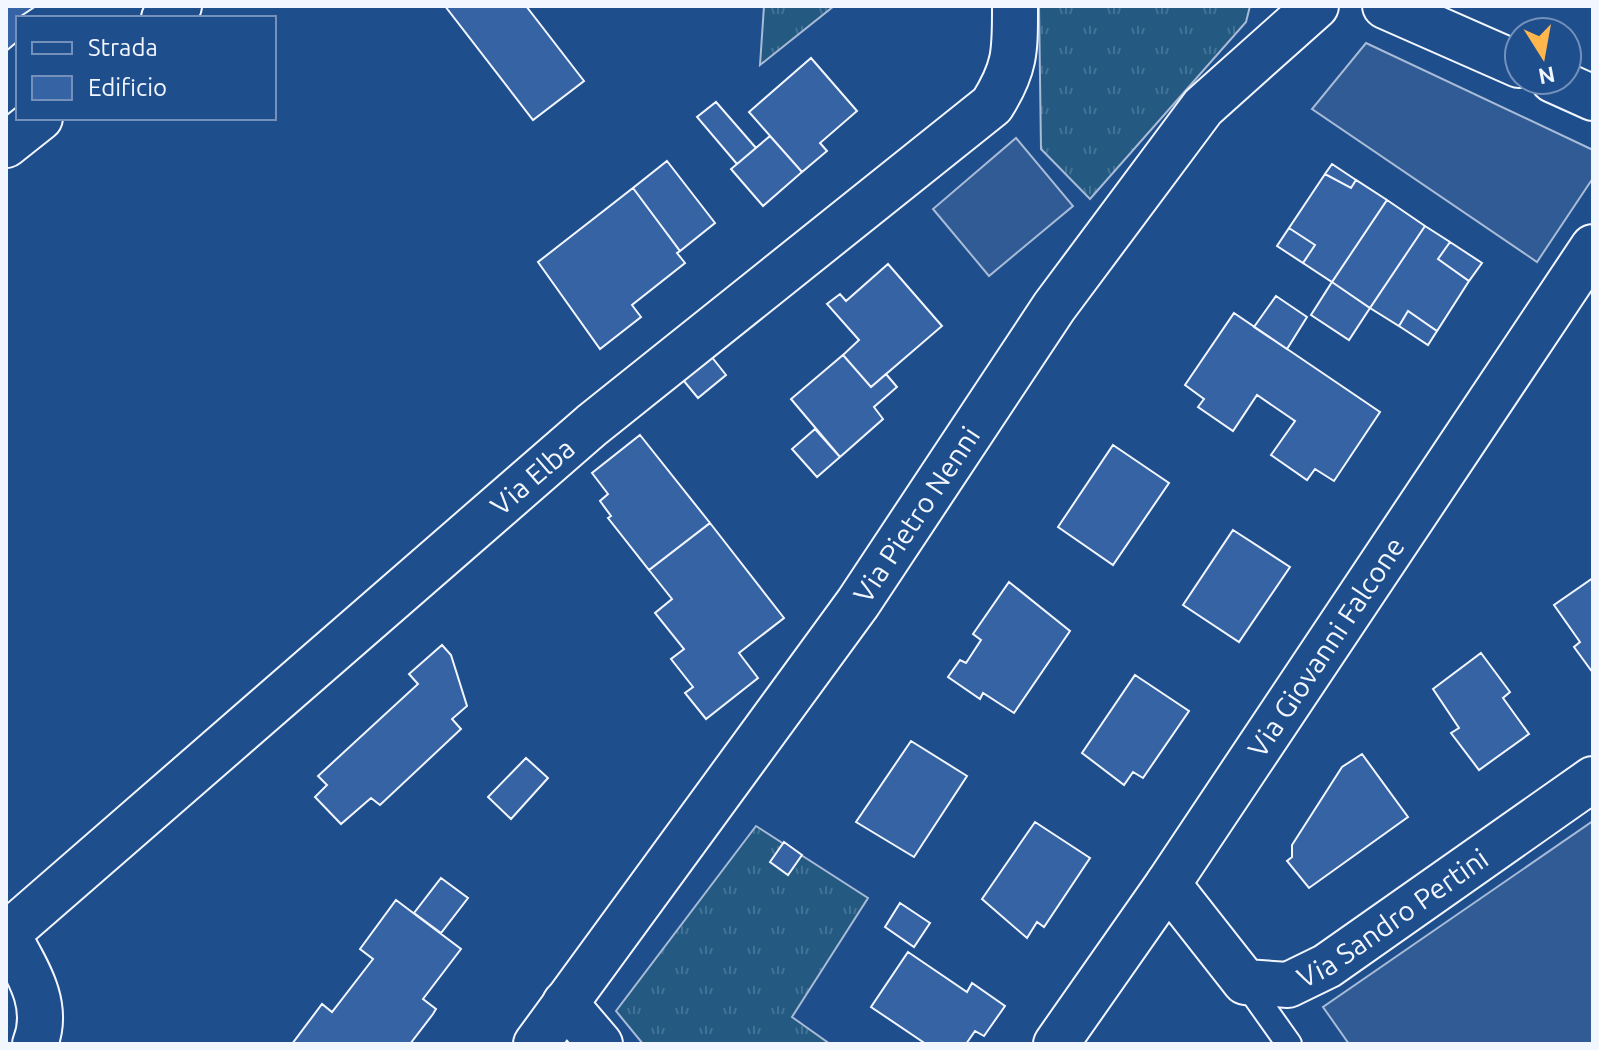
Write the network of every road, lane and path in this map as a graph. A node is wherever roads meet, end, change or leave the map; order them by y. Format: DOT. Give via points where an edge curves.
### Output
graph roads {
  1 [pos="1015,6"];
  2 [pos="1316,6"];
  3 [pos="1385,6"];
  4 [pos="1503,58"];
  5 [pos="37,120"];
  6 [pos="6,145"];
  7 [pos="1593,247"];
  8 [pos="1593,779"];
  9 [pos="1168,884"];
  10 [pos="7,934"];
  11 [pos="1245,982"];
  12 [pos="565,1003"];
  13 [pos="35,1044"];
  14 [pos="536,1044"];
  15 [pos="600,1044"];
  16 [pos="1056,1044"];
  17 [pos="1289,1044"];
  1 -- 10 [label="street, Via Elba" via="1010,77 992,105 592,425"];
  2 -- 12 [label="street, Via Pietro Nenni" via="1203,107 1054,307 858,603"];
  3 -- 4 [label="street"];
  5 -- 6 [label="street"];
  7 -- 9 [label="street, Via Giovanni Falcone"];
  8 -- 11 [label="street, Via Sandro Pertini" via="1327,966 1288,985"];
  9 -- 11 [label="street"];
  9 -- 16 [label="street, Via Giovanni Falcone"];
  10 -- 13 [label="street, Via Elba" via="37,989 42,1026"];
  11 -- 17 [label="lane"];
  12 -- 14 [label="street, Via Pietro Nenni"];
  12 -- 15 [label="street"];
}
